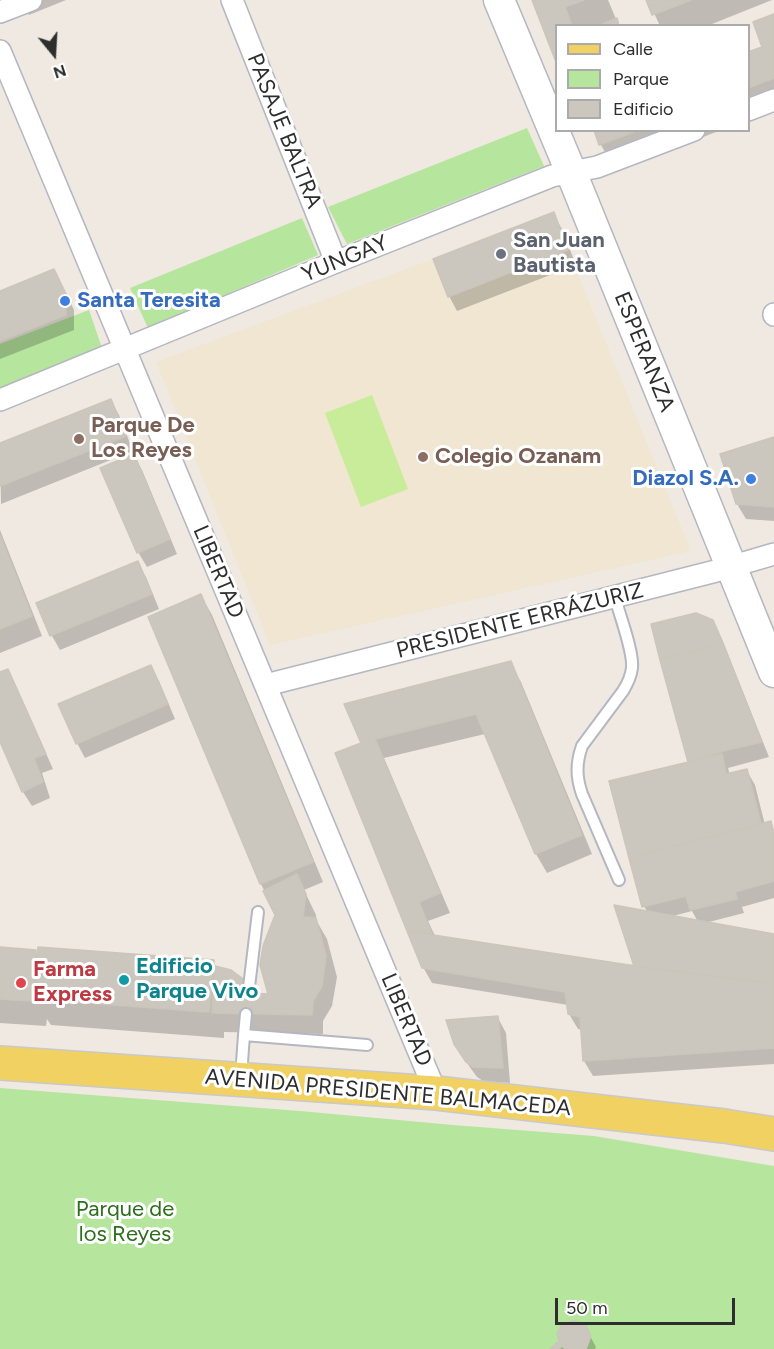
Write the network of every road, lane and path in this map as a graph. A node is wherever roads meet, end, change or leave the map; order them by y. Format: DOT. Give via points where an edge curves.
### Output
graph roads {
  1 [pos="31,0"];
  2 [pos="232,0"];
  3 [pos="500,0"];
  4 [pos="0,12"];
  5 [pos="0,51"];
  6 [pos="774,100"];
  7 [pos="750,109"];
  8 [pos="689,132"];
  9 [pos="571,172"];
  10 [pos="336,262"];
  11 [pos="125,349"];
  12 [pos="0,400"];
  13 [pos="774,554"];
  14 [pos="731,566"];
  15 [pos="615,597"];
  16 [pos="774,672"];
  17 [pos="266,685"];
  18 [pos="619,880"];
  19 [pos="258,912"];
  20 [pos="249,987"];
  21 [pos="246,1014"];
  22 [pos="244,1035"];
  23 [pos="367,1045"];
  24 [pos="0,1063"];
  25 [pos="240,1080"];
  26 [pos="436,1093"];
  27 [pos="774,1134"];
  1 -- 4 [label="street"];
  2 -- 10 [label="street, PASAJE BALTRA"];
  3 -- 9 [label="main road, ESPERANZA"];
  5 -- 11 [label="street, LIBERTAD"];
  6 -- 7 [label="street"];
  8 -- 9 [label="street, YUNGAY" via="597,167"];
  9 -- 10 [label="street, YUNGAY" via="552,176"];
  9 -- 14 [label="main road, ESPERANZA"];
  10 -- 11 [label="street, YUNGAY"];
  11 -- 12 [label="street, YUNGAY"];
  11 -- 17 [label="street, LIBERTAD"];
  13 -- 14 [label="street, PRESIDENTE ERRÁZURIZ"];
  14 -- 15 [label="street, PRESIDENTE ERRÁZURIZ"];
  14 -- 16 [label="main road, ESPERANZA"];
  15 -- 17 [label="street, PRESIDENTE ERRÁZURIZ"];
  15 -- 18 [label="lane" via="632,670 624,691 582,746 577,770 582,794"];
  17 -- 26 [label="street, LIBERTAD"];
  19 -- 20 [label="lane"];
  21 -- 22 [label="lane"];
  22 -- 23 [label="lane"];
  22 -- 25 [label="lane"];
  24 -- 25 [label="main road, AVENIDA PRESIDENTE BALMACEDA"];
  25 -- 26 [label="main road, AVENIDA PRESIDENTE BALMACEDA"];
  26 -- 27 [label="main road, AVENIDA PRESIDENTE BALMACEDA"];
}
